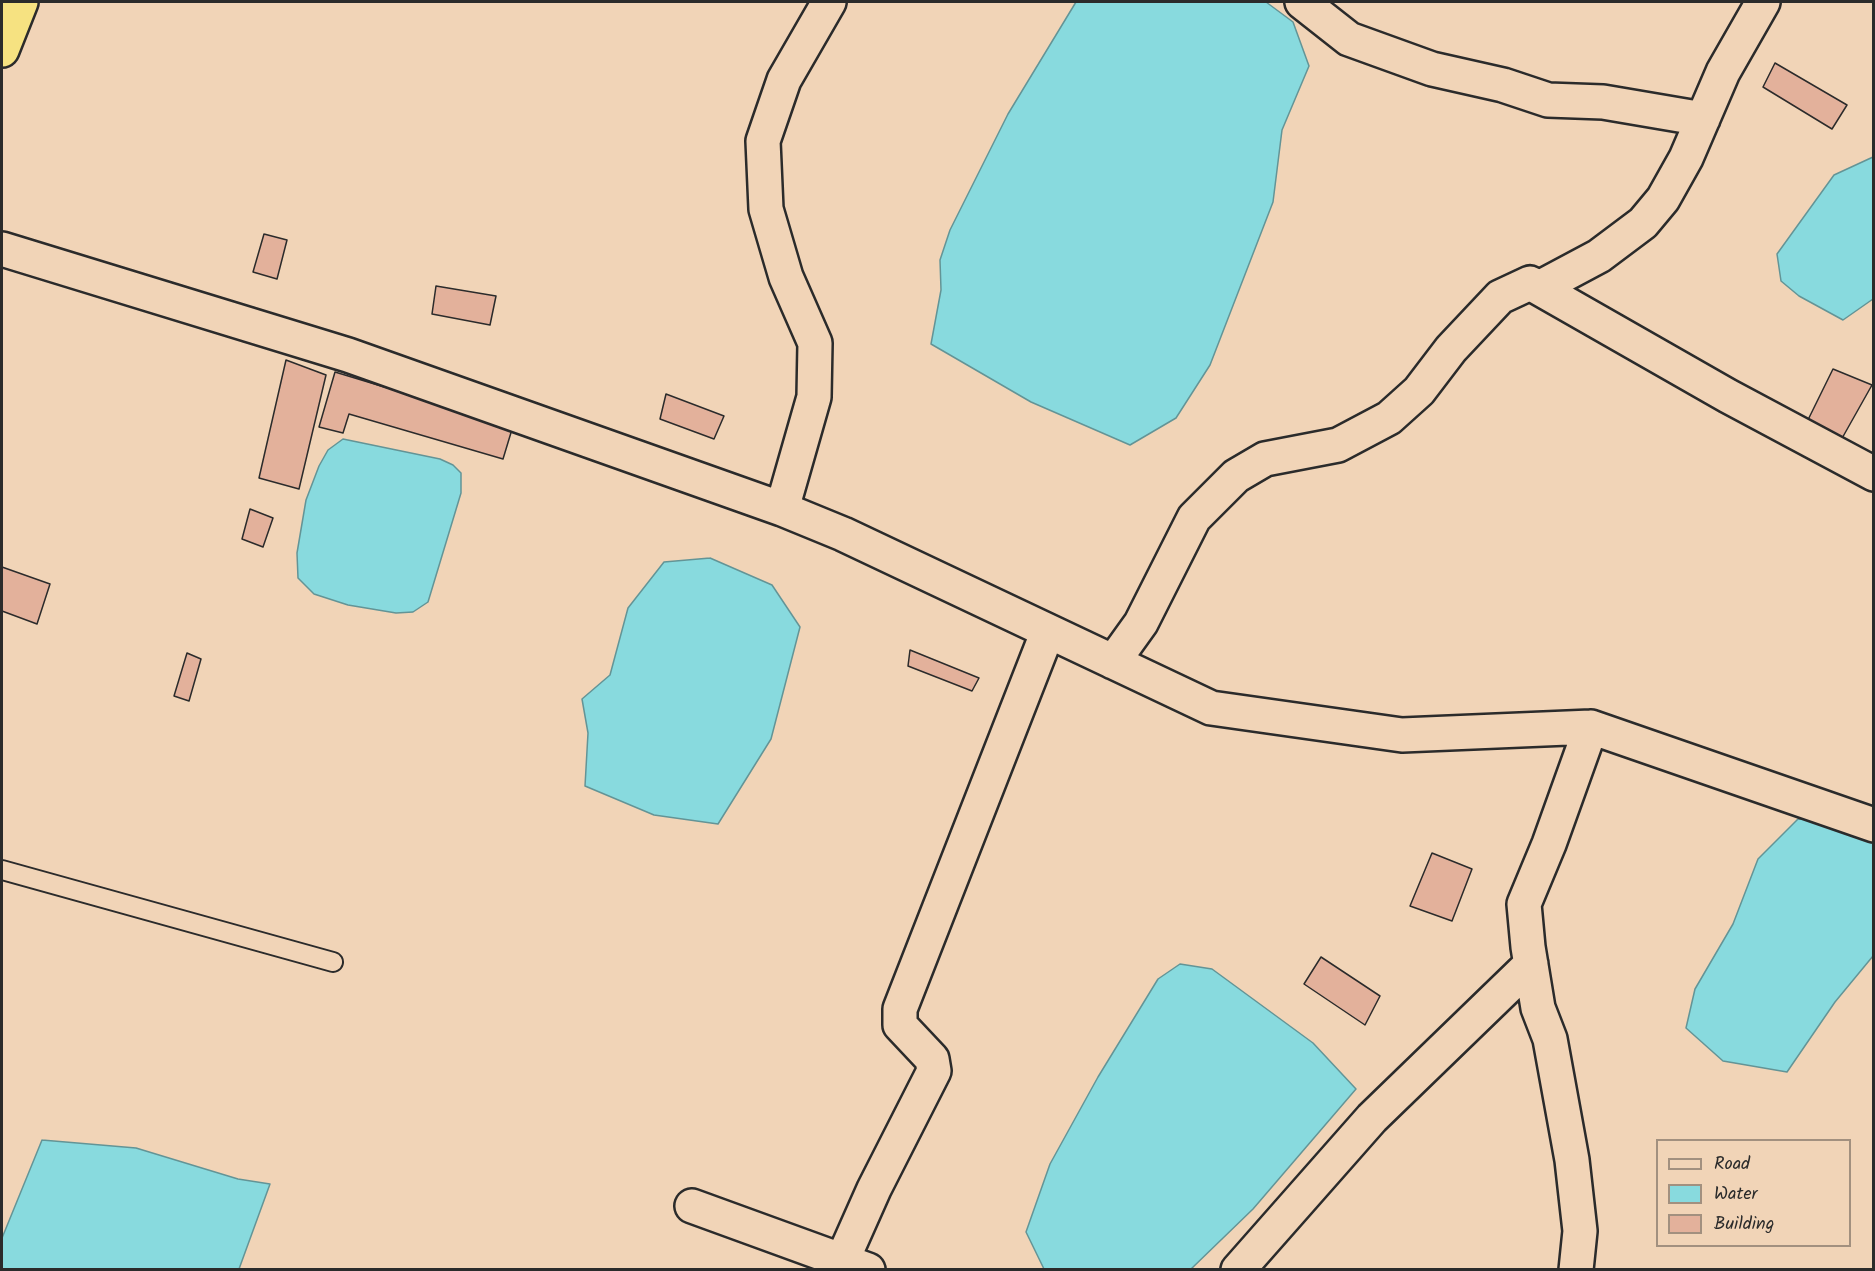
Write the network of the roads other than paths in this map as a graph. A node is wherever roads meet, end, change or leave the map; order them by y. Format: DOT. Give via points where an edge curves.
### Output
graph roads {
  1 [pos="21,2"];
  2 [pos="829,2"];
  3 [pos="1302,2"];
  4 [pos="1763,2"];
  5 [pos="2,50"];
  6 [pos="1703,119"];
  7 [pos="2,249"];
  8 [pos="1539,288"];
  9 [pos="1874,474"];
  10 [pos="782,509"];
  11 [pos="1048,631"];
  12 [pos="1113,662"];
  13 [pos="1591,727"];
  14 [pos="1874,825"];
  15 [pos="2,870"];
  16 [pos="333,962"];
  17 [pos="1531,964"];
  18 [pos="692,1206"];
  19 [pos="849,1267"];
  20 [pos="1238,1269"];
  21 [pos="1576,1269"];
  1 -- 5 [label="highway"];
  2 -- 10 [label="street" via="784,80 763,141 766,209 786,277 815,343 814,397"];
  3 -- 6 [label="street" via="1349,39 1432,69 1548,100 1604,102"];
  4 -- 6 [label="street" via="1723,72"];
  6 -- 8 [label="street" via="1669,189 1643,223 1599,256"];
  7 -- 10 [label="street" via="348,355"];
  8 -- 9 [label="street"];
  8 -- 12 [label="street" via="1530,283 1500,297 1451,348 1419,391 1389,418 1338,445 1266,459 1236,476 1194,518 1141,623"];
  10 -- 11 [label="street"];
  11 -- 12 [label="street"];
  11 -- 19 [label="street" via="900,1009 900,1025 932,1059 934,1071 874,1189"];
  12 -- 13 [label="street" via="1211,708 1391,734"];
  13 -- 14 [label="street"];
  13 -- 17 [label="street" via="1550,844 1524,904"];
  15 -- 16 [label="lane"];
  17 -- 20 [label="street" via="1371,1118"];
  17 -- 21 [label="street" via="1539,1008 1550,1039 1572,1160 1580,1231"];
  18 -- 19 [label="street"];
}
